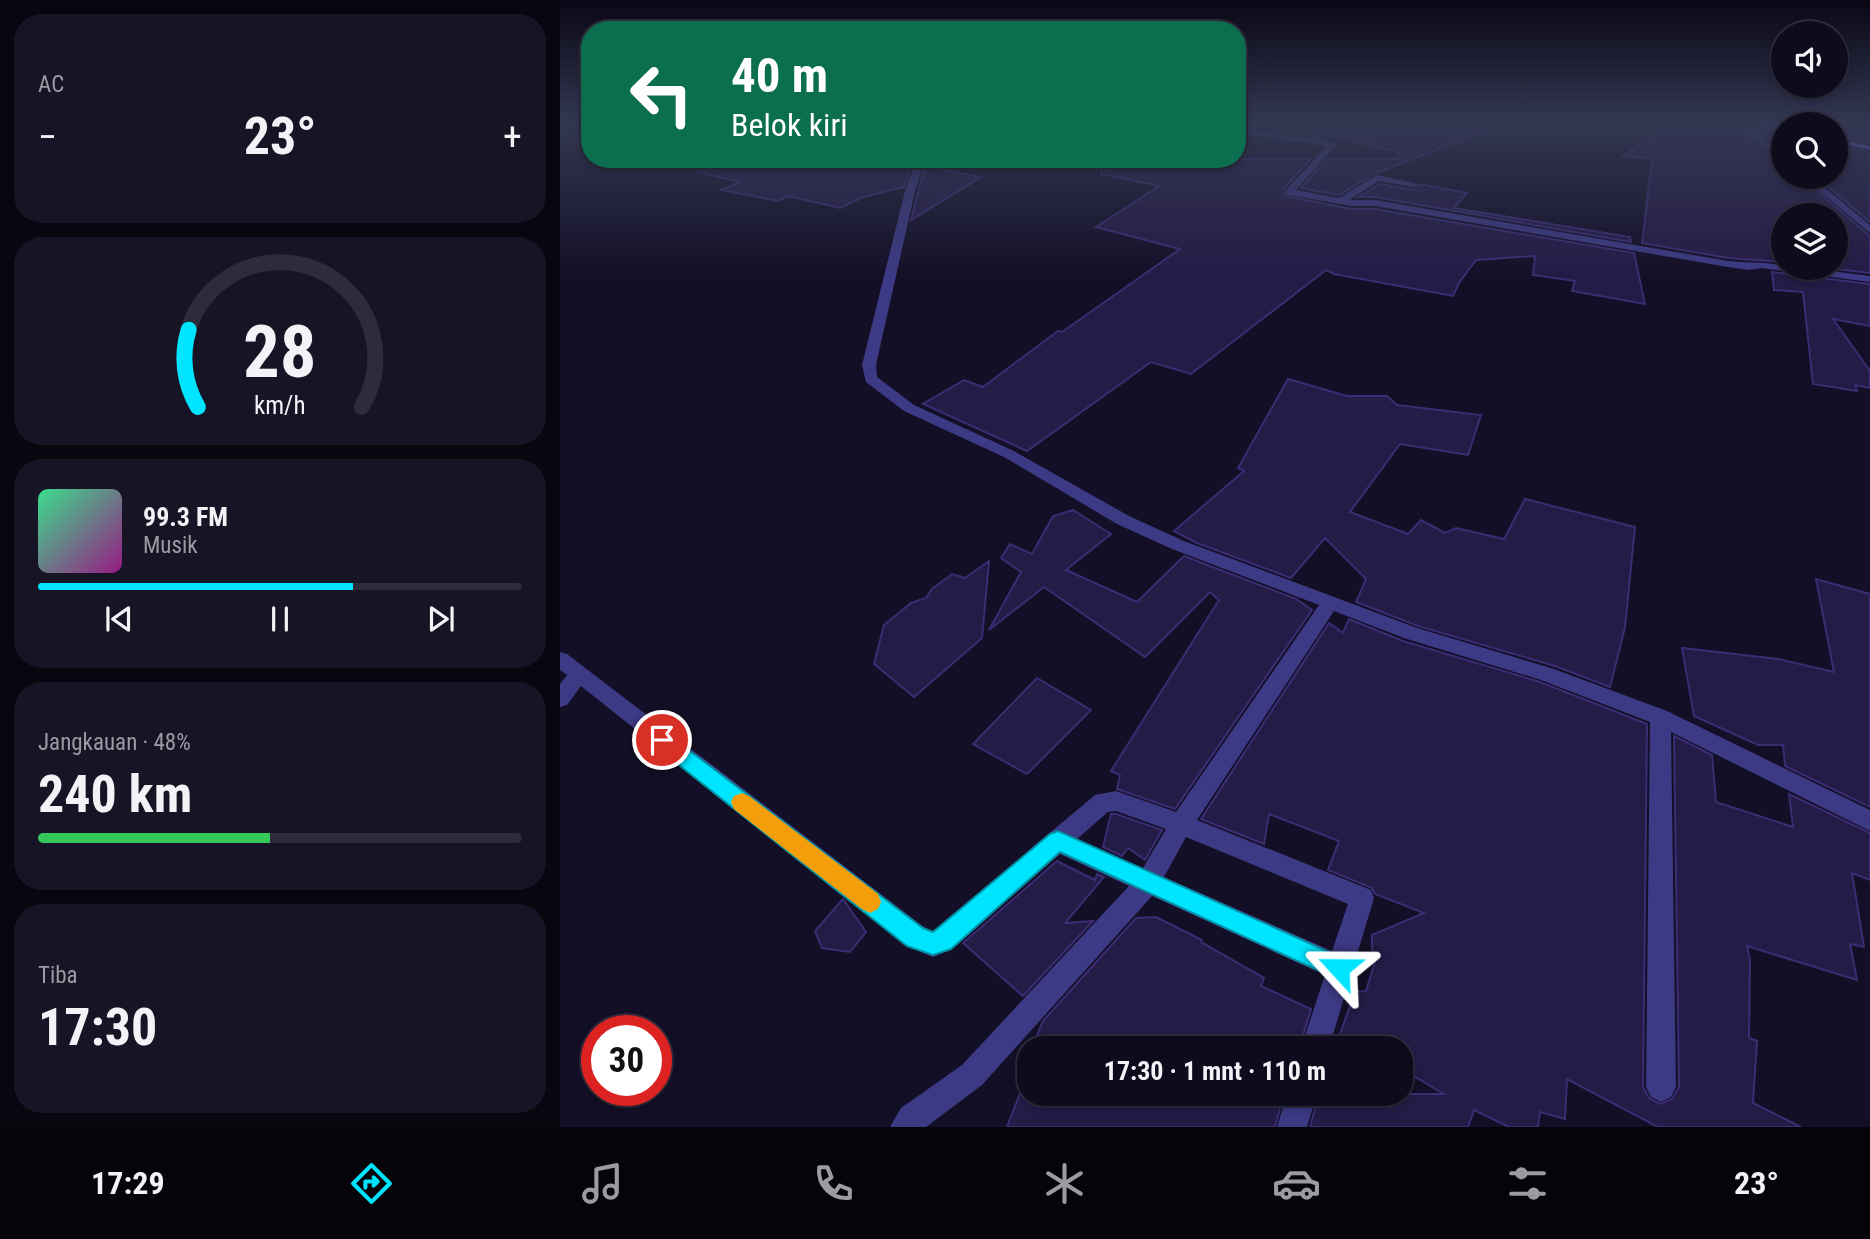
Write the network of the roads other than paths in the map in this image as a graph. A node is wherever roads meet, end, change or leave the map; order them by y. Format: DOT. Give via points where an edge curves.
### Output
graph roads {
  1 [pos="917,174"];
  2 [pos="1307,174"];
  3 [pos="1413,184"];
  4 [pos="1821,189"];
  5 [pos="1341,201"];
  6 [pos="1870,230"];
  7 [pos="1870,279"];
  8 [pos="1330,602"];
  9 [pos="569,667"];
  10 [pos="560,699"];
  11 [pos="1660,718"];
  12 [pos="1870,821"];
  13 [pos="1181,824"];
  14 [pos="1058,841"];
  15 [pos="1148,883"];
  16 [pos="1339,968"];
  17 [pos="1319,1036"];
  18 [pos="1661,1087"];
  19 [pos="1298,1106"];
  20 [pos="905,1127"];
  21 [pos="1292,1127"];
  1 -- 8 [label="street" via="869,365 871,379 909,408 1009,454 1123,520"];
  2 -- 5 [label="street" via="1289,192"];
  3 -- 5 [label="street" via="1377,178"];
  4 -- 6 [label="street"];
  5 -- 7 [label="street" via="1738,265"];
  8 -- 11 [label="street" via="1411,634 1547,674"];
  8 -- 13 [label="street"];
  9 -- 10 [label="street"];
  9 -- 14 [label="street" via="916,937 933,944"];
  11 -- 12 [label="street"];
  11 -- 18 [label="street"];
  13 -- 14 [label="street" via="1116,801 1103,802"];
  13 -- 15 [label="street"];
  13 -- 16 [label="street" via="1362,898"];
  14 -- 15 [label="street"];
  15 -- 16 [label="street"];
  15 -- 20 [label="street" via="972,1075"];
  16 -- 17 [label="street"];
  19 -- 21 [label="street"];
}
